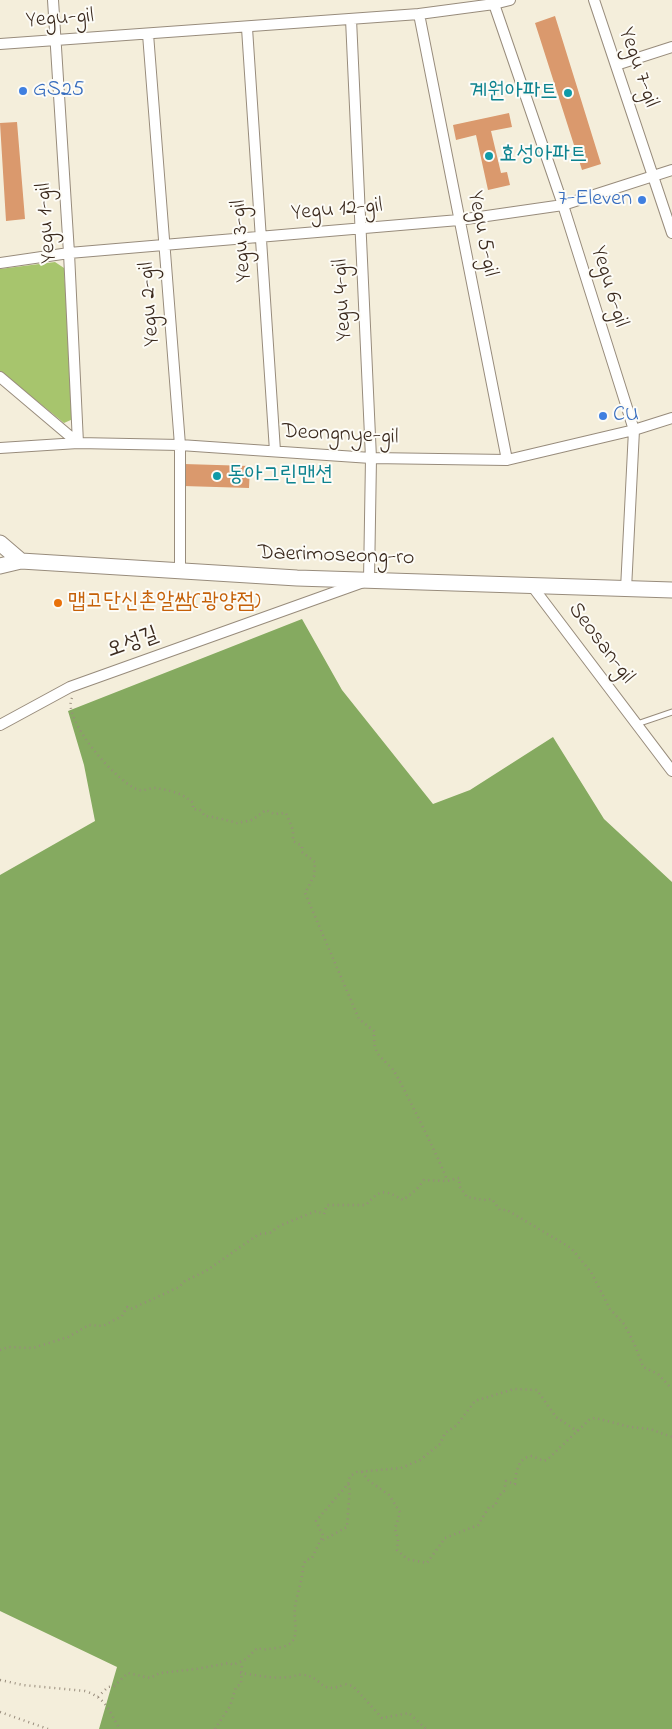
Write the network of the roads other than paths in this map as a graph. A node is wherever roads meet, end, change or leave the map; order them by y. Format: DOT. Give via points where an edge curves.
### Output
graph roads {
  1 [pos="53,0"];
  2 [pos="510,0"];
  3 [pos="594,0"];
  4 [pos="494,4"];
  5 [pos="419,14"];
  6 [pos="351,19"];
  7 [pos="247,28"];
  8 [pos="148,34"];
  9 [pos="55,39"];
  10 [pos="0,44"];
  11 [pos="672,47"];
  12 [pos="616,65"];
  13 [pos="672,170"];
  14 [pos="654,176"];
  15 [pos="563,205"];
  16 [pos="459,220"];
  17 [pos="360,228"];
  18 [pos="672,233"];
  19 [pos="261,236"];
  20 [pos="166,246"];
  21 [pos="69,253"];
  22 [pos="0,263"];
  23 [pos="0,377"];
  24 [pos="672,418"];
  25 [pos="634,430"];
  26 [pos="78,443"];
  27 [pos="180,445"];
  28 [pos="0,448"];
  29 [pos="276,451"];
  30 [pos="370,458"];
  31 [pos="507,460"];
  32 [pos="0,543"];
  33 [pos="22,561"];
  34 [pos="0,566"];
  35 [pos="180,572"];
  36 [pos="369,580"];
  37 [pos="532,586"];
  38 [pos="626,589"];
  39 [pos="672,590"];
  40 [pos="672,712"];
  41 [pos="637,724"];
  42 [pos="0,725"];
  43 [pos="672,771"];
  1 -- 9 [label="street, Yegu 1-gil"];
  2 -- 4 [label="street, Yegu-gil"];
  3 -- 12 [label="street, Yegu 7-gil"];
  4 -- 5 [label="street, Yegu-gil"];
  4 -- 15 [label="street, Yegu 6-gil"];
  5 -- 6 [label="street, Yegu-gil"];
  5 -- 16 [label="street, Yegu 5-gil"];
  6 -- 7 [label="street, Yegu-gil"];
  6 -- 17 [label="street, Yegu 4-gil"];
  7 -- 8 [label="street, Yegu-gil"];
  7 -- 19 [label="street, Yegu 3-gil"];
  8 -- 9 [label="street, Yegu-gil"];
  8 -- 20 [label="street, Yegu 2-gil"];
  9 -- 10 [label="street, Yegu-gil"];
  9 -- 21 [label="street, Yegu 1-gil"];
  11 -- 12 [label="street"];
  12 -- 14 [label="street, Yegu 7-gil"];
  13 -- 14 [label="street, Yegu 12-gil"];
  14 -- 15 [label="street, Yegu 12-gil"];
  14 -- 18 [label="street, Yegu 7-gil"];
  15 -- 16 [label="street, Yegu 12-gil"];
  15 -- 25 [label="street, Yegu 6-gil"];
  16 -- 17 [label="street, Yegu 12-gil"];
  16 -- 31 [label="street, Yegu 5-gil"];
  17 -- 19 [label="street, Yegu 12-gil"];
  17 -- 30 [label="street, Yegu 4-gil"];
  19 -- 20 [label="street, Yegu 12-gil"];
  19 -- 29 [label="street, Yegu 3-gil"];
  20 -- 21 [label="street, Yegu 12-gil"];
  20 -- 27 [label="street, Yegu 2-gil"];
  21 -- 22 [label="street, Yegu 12-gil"];
  21 -- 26 [label="street, Yegu 1-gil"];
  23 -- 26 [label="street"];
  24 -- 25 [label="street, Deongnye-gil"];
  25 -- 31 [label="street, Deongnye-gil"];
  25 -- 38 [label="street, Yegu 6-gil"];
  26 -- 27 [label="street, Deongnye-gil"];
  26 -- 28 [label="street, Deongnye-gil"];
  27 -- 29 [label="street, Deongnye-gil"];
  27 -- 35 [label="street, Yegu 2-gil"];
  29 -- 30 [label="street, Deongnye-gil"];
  30 -- 31 [label="street, Deongnye-gil"];
  30 -- 36 [label="street, Yegu 4-gil"];
  32 -- 33 [label="street"];
  33 -- 34 [label="street, Daerimoseong-ro"];
  33 -- 35 [label="street, Daerimoseong-ro"];
  35 -- 36 [label="street, Daerimoseong-ro"];
  36 -- 37 [label="street, Daerimoseong-ro"];
  36 -- 42 [label="street, 오성길" via="70,687"];
  37 -- 38 [label="street, Daerimoseong-ro"];
  37 -- 41 [label="street, Seosan-gil"];
  38 -- 39 [label="street, Daerimoseong-ro"];
  40 -- 41 [label="lane"];
  41 -- 43 [label="street, Seosan-gil"];
}
